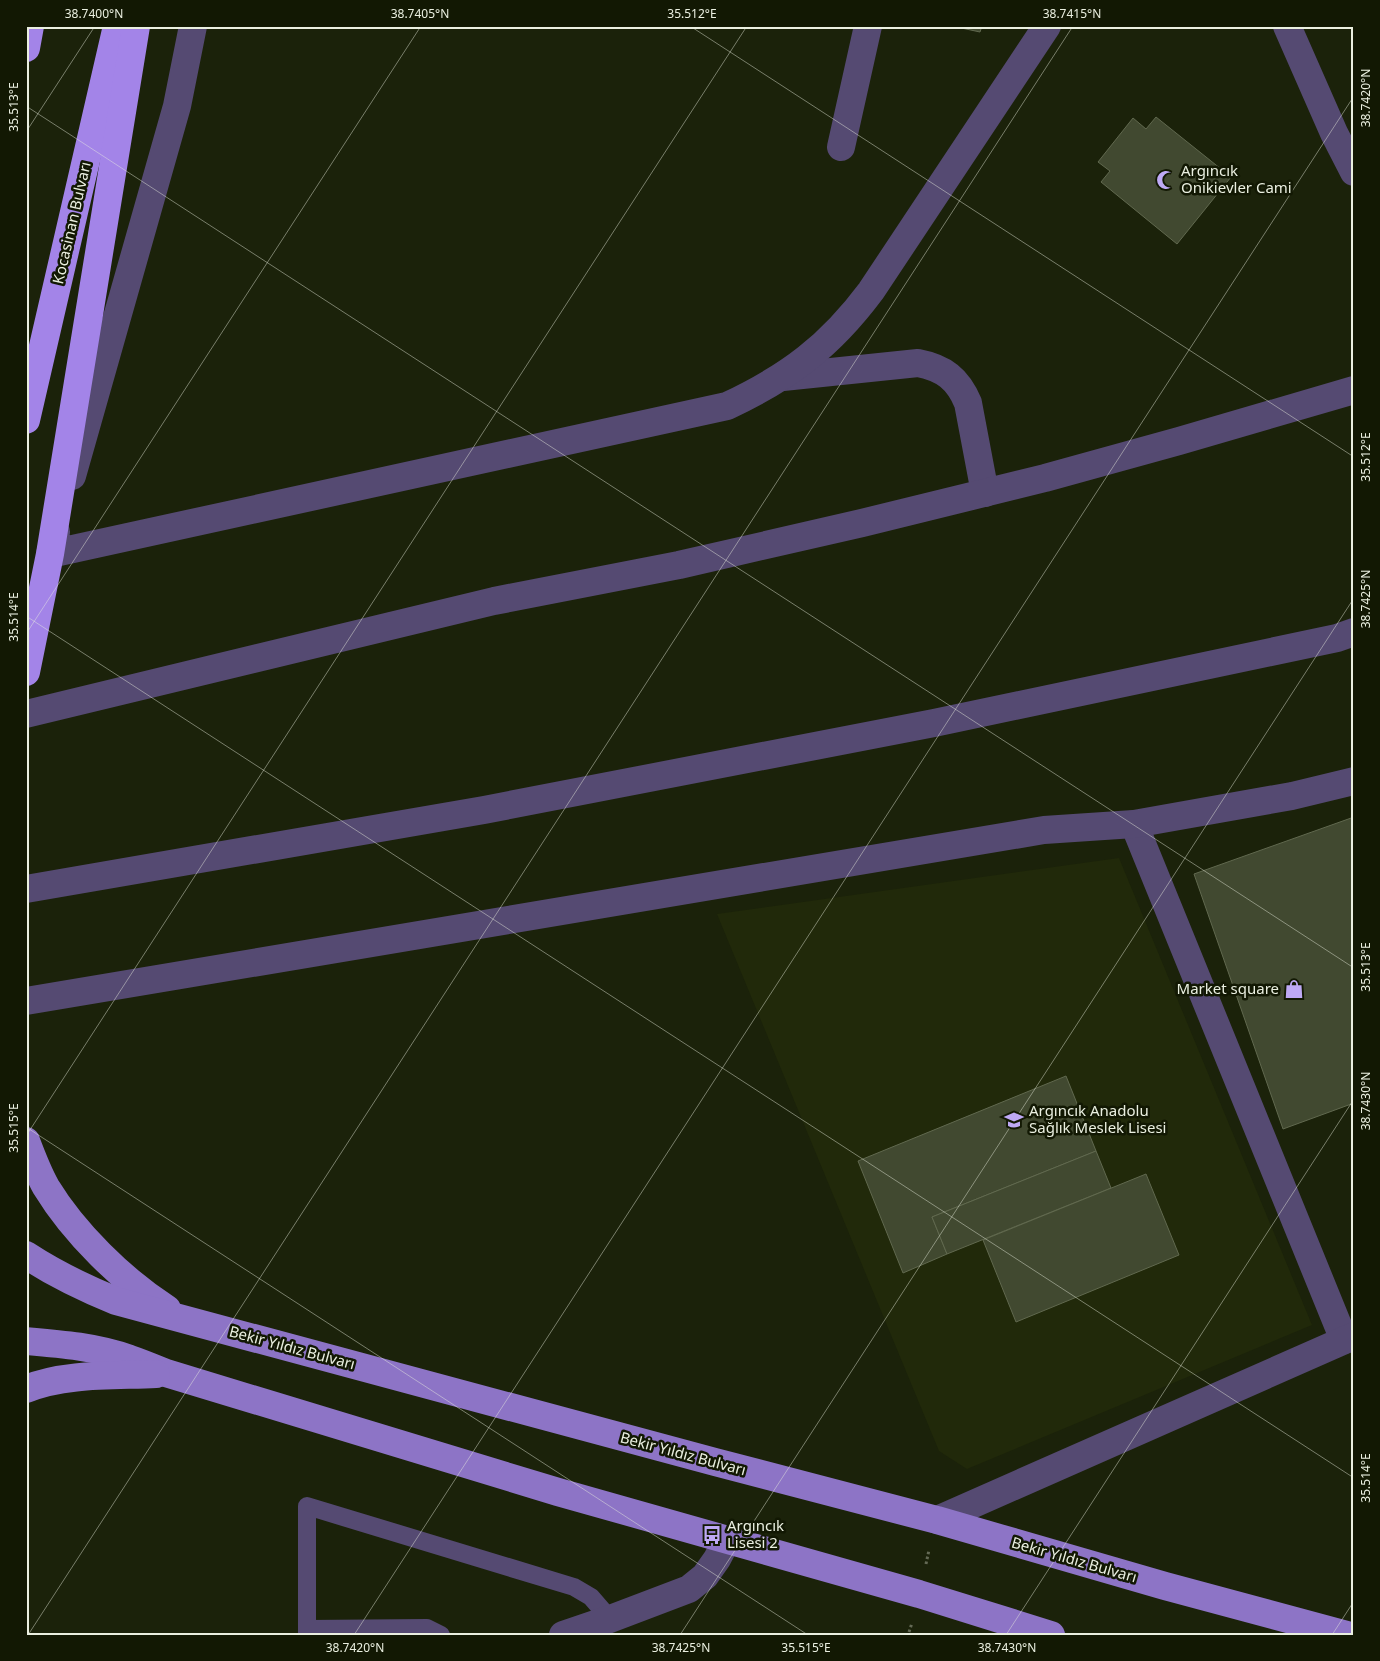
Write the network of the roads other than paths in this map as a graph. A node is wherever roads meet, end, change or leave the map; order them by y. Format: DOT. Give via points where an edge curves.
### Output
graph roads {
  1 [pos="30,26"];
  2 [pos="117,26"];
  3 [pos="136,26"];
  4 [pos="193,26"];
  5 [pos="868,26"];
  6 [pos="1047,26"];
  7 [pos="1287,26"];
  8 [pos="26,48"];
  9 [pos="1344,128"];
  10 [pos="842,147"];
  11 [pos="1354,172"];
  12 [pos="782,377"];
  13 [pos="1354,390"];
  14 [pos="26,420"];
  15 [pos="985,493"];
  16 [pos="50,554"];
  17 [pos="1354,632"];
  18 [pos="26,672"];
  19 [pos="26,714"];
  20 [pos="1354,781"];
  21 [pos="1134,824"];
  22 [pos="26,889"];
  23 [pos="26,1001"];
  24 [pos="26,1141"];
  25 [pos="26,1255"];
  26 [pos="183,1319"];
  27 [pos="1349,1338"];
  28 [pos="26,1342"];
  29 [pos="166,1373"];
  30 [pos="26,1389"];
  31 [pos="936,1520"];
  32 [pos="727,1540"];
  33 [pos="610,1619"];
  34 [pos="1354,1630"];
  35 [pos="307,1632"];
  36 [pos="441,1635"];
  37 [pos="563,1635"];
  38 [pos="1050,1635"];
  39 [pos="1346,1635"];
  1 -- 8 [label="highway"];
  2 -- 14 [label="highway, Kocasinan Bulvarı"];
  3 -- 16 [label="highway"];
  4 -- 16 [label="street" via="177,106"];
  5 -- 10 [label="street"];
  6 -- 12 [label="street" via="871,291 831,338"];
  7 -- 9 [label="street"];
  9 -- 11 [label="street"];
  12 -- 15 [label="street" via="918,362 948,374 964,392 968,404"];
  12 -- 16 [label="street" via="727,406"];
  13 -- 15 [label="street"];
  15 -- 19 [label="street" via="679,565 494,601"];
  16 -- 18 [label="highway"];
  17 -- 22 [label="street" via="924,725 484,810"];
  20 -- 21 [label="street" via="1292,796"];
  21 -- 23 [label="street" via="1044,830"];
  21 -- 27 [label="street"];
  24 -- 26 [label="main road" via="46,1186 79,1231 127,1278"];
  25 -- 26 [label="main road, Bekir Yıldız Bulvarı" via="81,1287 116,1301"];
  26 -- 31 [label="main road, Bekir Yıldız Bulvarı"];
  27 -- 31 [label="street"];
  28 -- 29 [label="main road" via="92,1349 128,1358"];
  29 -- 30 [label="main road" via="90,1376"];
  29 -- 32 [label="main road"];
  31 -- 39 [label="main road, Bekir Yıldız Bulvarı"];
  32 -- 33 [label="street" via="705,1576 689,1589"];
  32 -- 38 [label="main road"];
  33 -- 35 [label="lane" via="591,1597 574,1587 307,1506"];
  33 -- 37 [label="street"];
  34 -- 39 [label="street"];
  35 -- 36 [label="lane" via="427,1628"];
}
